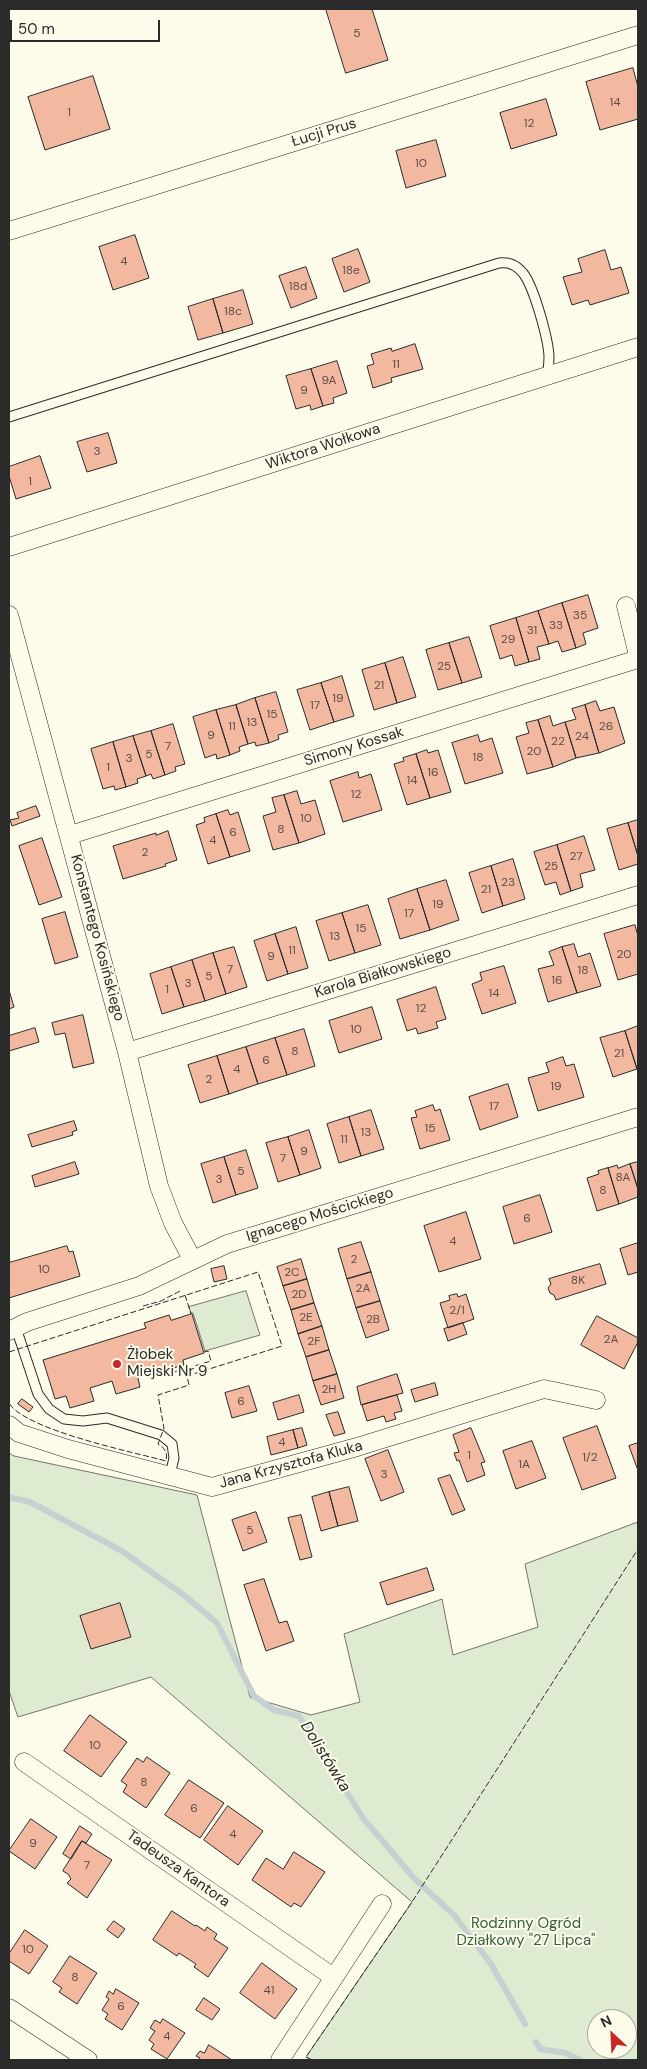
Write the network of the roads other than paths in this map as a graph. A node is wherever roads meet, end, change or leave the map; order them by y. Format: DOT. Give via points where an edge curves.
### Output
graph roads {
  1 [pos="638,35"];
  2 [pos="9,231"];
  3 [pos="638,347"];
  4 [pos="548,376"];
  5 [pos="9,417"];
  6 [pos="9,547"];
  7 [pos="626,606"];
  8 [pos="9,615"];
  9 [pos="638,654"];
  10 [pos="638,658"];
  11 [pos="70,835"];
  12 [pos="638,895"];
  13 [pos="127,1052"];
  14 [pos="638,1117"];
  15 [pos="192,1259"];
  16 [pos="12,1329"];
  17 [pos="596,1400"];
  18 [pos="9,1425"];
  19 [pos="170,1475"];
  20 [pos="24,1762"];
  21 [pos="382,1904"];
  22 [pos="333,1976"];
  23 [pos="9,2008"];
  24 [pos="88,2060"];
  25 [pos="280,2060"];
  1 -- 2 [label="street, Łucji Prus"];
  3 -- 4 [label="street, Wiktora Wołkowa"];
  4 -- 5 [label="lane" via="547,340 531,287 516,266 508,262"];
  4 -- 6 [label="street, Wiktora Wołkowa"];
  7 -- 9 [label="street"];
  8 -- 11 [label="street, Konstantego Kosińskiego"];
  10 -- 11 [label="street, Simony Kossak"];
  11 -- 13 [label="street, Konstantego Kosińskiego"];
  12 -- 13 [label="street, Karola Białkowskiego"];
  13 -- 15 [label="street, Konstantego Kosińskiego" via="159,1186"];
  14 -- 15 [label="street, Ignacego Mościckiego" via="227,1244"];
  15 -- 16 [label="street, Ignacego Mościckiego" via="140,1286"];
  16 -- 19 [label="lane" via="38,1394 49,1410 64,1419 107,1418 161,1435 172,1444 174,1458"];
  17 -- 19 [label="street, Jana Krzysztofa Kluka" via="544,1389 357,1447 212,1487"];
  18 -- 19 [label="street, Jana Krzysztofa Kluka" via="19,1433 68,1449"];
  20 -- 22 [label="street, Tadeusza Kantora"];
  21 -- 22 [label="street"];
  22 -- 25 [label="street"];
  23 -- 24 [label="street"];
}
